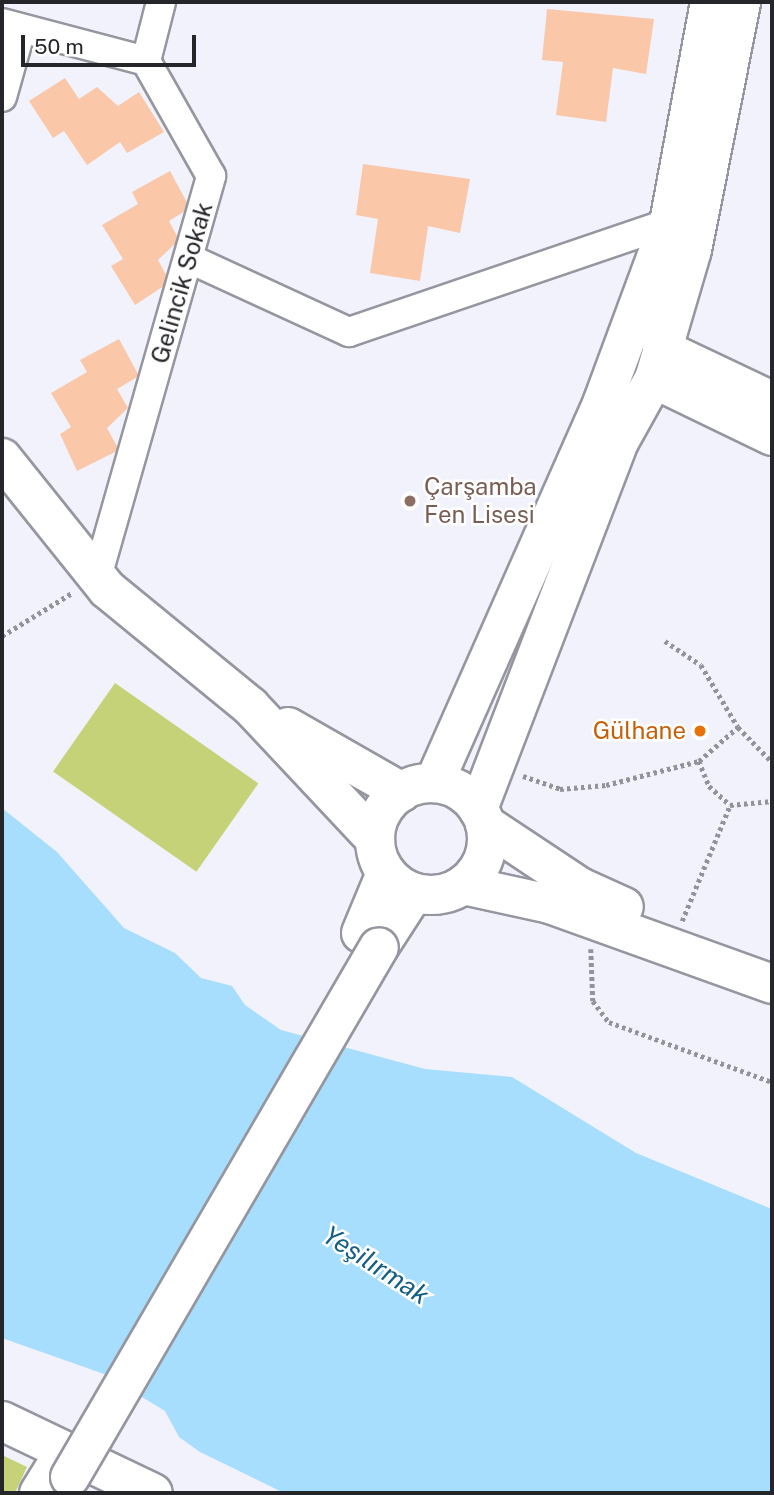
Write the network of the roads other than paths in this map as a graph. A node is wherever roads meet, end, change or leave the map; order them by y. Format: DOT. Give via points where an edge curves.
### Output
graph roads {
  1 [pos="161,2"];
  2 [pos="709,2"];
  3 [pos="741,2"];
  4 [pos="11,28"];
  5 [pos="146,61"];
  6 [pos="2,97"];
  7 [pos="669,223"];
  8 [pos="190,259"];
  9 [pos="658,364"];
  10 [pos="772,401"];
  11 [pos="772,436"];
  12 [pos="2,458"];
  13 [pos="97,576"];
  14 [pos="250,706"];
  15 [pos="418,788"];
  16 [pos="482,816"];
  17 [pos="392,869"];
  18 [pos="463,885"];
  19 [pos="772,974"];
  20 [pos="772,984"];
  21 [pos="2,1421"];
  22 [pos="57,1482"];
  23 [pos="153,1493"];
  1 -- 5 [label="street"];
  2 -- 7 [label="main road"];
  3 -- 9 [label="main road" via="692,250"];
  4 -- 5 [label="street"];
  4 -- 6 [label="street"];
  5 -- 8 [label="street, Gelincik Sokak" via="211,176"];
  7 -- 8 [label="street" via="349,332"];
  7 -- 15 [label="main road" via="603,401"];
  8 -- 13 [label="street, Gelincik Sokak"];
  9 -- 10 [label="main road"];
  9 -- 11 [label="main road"];
  9 -- 16 [label="main road" via="620,440 492,766"];
  12 -- 13 [label="main road"];
  13 -- 14 [label="main road"];
  14 -- 15 [label="main road"];
  14 -- 17 [label="main road"];
  15 -- 16 [label="main road" via="451,787"];
  15 -- 17 [label="main road" via="387,806"];
  16 -- 18 [label="main road" via="484,858"];
  16 -- 19 [label="main road" via="580,887"];
  17 -- 18 [label="main road" via="448,893"];
  17 -- 22 [label="main road" via="370,940"];
  18 -- 20 [label="main road" via="597,921"];
  21 -- 23 [label="main road"];
}
